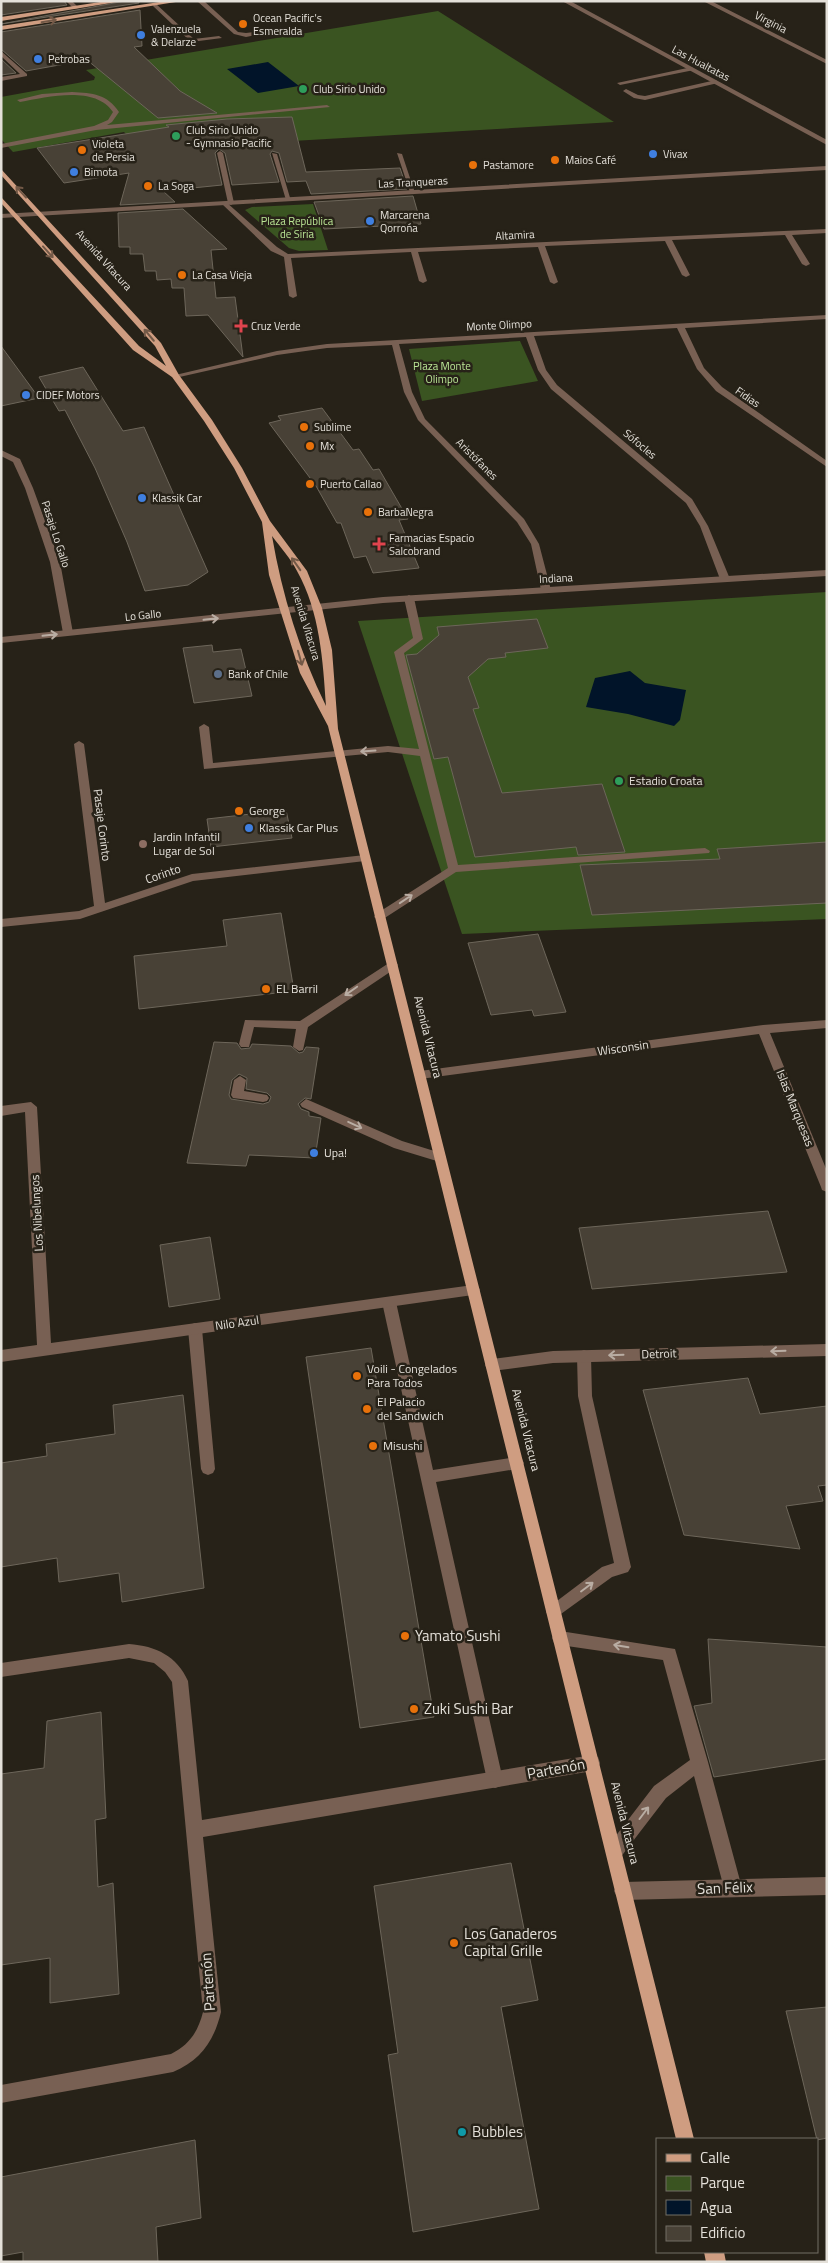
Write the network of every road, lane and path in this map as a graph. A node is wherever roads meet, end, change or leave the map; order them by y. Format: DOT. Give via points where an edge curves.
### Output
graph roads {
  1 [pos="70,1"];
  2 [pos="120,1"];
  3 [pos="180,1"];
  4 [pos="200,1"];
  5 [pos="565,1"];
  6 [pos="706,1"];
  7 [pos="155,5"];
  8 [pos="76,8"];
  9 [pos="1,19"];
  10 [pos="1,28"];
  11 [pos="269,32"];
  12 [pos="219,38"];
  13 [pos="1,53"];
  14 [pos="827,62"];
  15 [pos="692,69"];
  16 [pos="1,79"];
  17 [pos="716,82"];
  18 [pos="620,83"];
  19 [pos="626,91"];
  20 [pos="20,100"];
  21 [pos="327,107"];
  22 [pos="96,128"];
  23 [pos="827,143"];
  24 [pos="1,146"];
  25 [pos="220,153"];
  26 [pos="274,154"];
  27 [pos="399,154"];
  28 [pos="827,168"];
  29 [pos="1,171"];
  30 [pos="412,192"];
  31 [pos="1,199"];
  32 [pos="289,200"];
  33 [pos="228,203"];
  34 [pos="40,214"];
  35 [pos="16,215"];
  36 [pos="1,216"];
  37 [pos="827,231"];
  38 [pos="787,233"];
  39 [pos="668,240"];
  40 [pos="540,246"];
  41 [pos="414,251"];
  42 [pos="287,256"];
  43 [pos="806,264"];
  44 [pos="686,275"];
  45 [pos="423,282"];
  46 [pos="554,282"];
  47 [pos="293,296"];
  48 [pos="827,317"];
  49 [pos="680,326"];
  50 [pos="529,334"];
  51 [pos="395,342"];
  52 [pos="175,376"];
  53 [pos="1,452"];
  54 [pos="827,465"];
  55 [pos="266,521"];
  56 [pos="827,573"];
  57 [pos="725,579"];
  58 [pos="546,590"];
  59 [pos="409,598"];
  60 [pos="317,608"];
  61 [pos="286,612"];
  62 [pos="68,633"];
  63 [pos="1,640"];
  64 [pos="204,727"];
  65 [pos="333,729"];
  66 [pos="79,744"];
  67 [pos="339,753"];
  68 [pos="423,753"];
  69 [pos="705,851"];
  70 [pos="365,858"];
  71 [pos="454,870"];
  72 [pos="100,909"];
  73 [pos="380,917"];
  74 [pos="1,923"];
  75 [pos="392,965"];
  76 [pos="827,1024"];
  77 [pos="302,1025"];
  78 [pos="763,1029"];
  79 [pos="245,1044"];
  80 [pos="299,1047"];
  81 [pos="420,1075"];
  82 [pos="240,1080"];
  83 [pos="263,1098"];
  84 [pos="308,1105"];
  85 [pos="1,1111"];
  86 [pos="440,1157"];
  87 [pos="827,1187"];
  88 [pos="473,1290"];
  89 [pos="389,1302"];
  90 [pos="195,1329"];
  91 [pos="44,1350"];
  92 [pos="827,1350"];
  93 [pos="1,1356"];
  94 [pos="584,1356"];
  95 [pos="492,1365"];
  96 [pos="517,1463"];
  97 [pos="208,1469"];
  98 [pos="428,1477"];
  99 [pos="554,1612"];
  100 [pos="560,1638"];
  101 [pos="1,1670"];
  102 [pos="700,1762"];
  103 [pos="592,1763"];
  104 [pos="496,1780"];
  105 [pos="194,1830"];
  106 [pos="614,1852"];
  107 [pos="827,1886"];
  108 [pos="732,1888"];
  109 [pos="623,1891"];
  110 [pos="1,2094"];
  111 [pos="686,2138"];
  1 -- 8 [label="street"];
  2 -- 8 [label="main road"];
  3 -- 7 [label="main road"];
  4 -- 11 [label="street" via="236,33"];
  5 -- 15 [label="street, Las Hualtatas"];
  6 -- 14 [label="street, Virginia"];
  10 -- 7 [label="main road, one-way"];
  7 -- 12 [label="street" via="193,41"];
  8 -- 9 [label="main road"];
  13 -- 16 [label="street" via="25,75"];
  15 -- 17 [label="street, Las Hualtatas"];
  15 -- 18 [label="street"];
  17 -- 19 [label="street" via="645,98"];
  17 -- 23 [label="street, Las Hualtatas"];
  20 -- 22 [label="street" via="58,94 97,97 111,104 116,112"];
  21 -- 22 [label="street"];
  22 -- 24 [label="street"];
  25 -- 33 [label="street"];
  26 -- 32 [label="street"];
  27 -- 30 [label="street"];
  28 -- 30 [label="street, Las Tranqueras"];
  34 -- 29 [label="main road, Avenida Vitacura, one-way"];
  30 -- 32 [label="street, Las Tranqueras"];
  31 -- 35 [label="main road, Avenida Vitacura"];
  32 -- 33 [label="street, Las Tranqueras"];
  33 -- 34 [label="street, Las Tranqueras"];
  33 -- 42 [label="street" via="274,249"];
  34 -- 35 [label="street, Las Tranqueras"];
  52 -- 34 [label="main road, Avenida Vitacura, one-way" via="149,334"];
  35 -- 36 [label="street, Las Tranqueras"];
  35 -- 52 [label="main road, Avenida Vitacura, one-way" via="136,348"];
  37 -- 38 [label="street, Altamira"];
  38 -- 39 [label="street, Altamira"];
  38 -- 43 [label="street"];
  39 -- 40 [label="street, Altamira"];
  39 -- 44 [label="street"];
  40 -- 41 [label="street, Altamira"];
  40 -- 46 [label="street"];
  41 -- 42 [label="street, Altamira"];
  41 -- 45 [label="street"];
  42 -- 47 [label="street"];
  48 -- 49 [label="street, Monte Olimpo"];
  49 -- 50 [label="street, Monte Olimpo"];
  49 -- 54 [label="street, Fidias" via="709,380"];
  50 -- 51 [label="street, Monte Olimpo"];
  50 -- 57 [label="street, Sófocles" via="542,370 554,387 689,501 704,526"];
  51 -- 52 [label="street, Monte Olimpo" via="290,350"];
  51 -- 58 [label="street, Aristófanes" via="414,408 521,521 534,544"];
  52 -- 55 [label="main road, Avenida Vitacura" via="213,428"];
  53 -- 62 [label="street, Pasaje Lo Gallo" via="17,461 29,488 54,562"];
  60 -- 55 [label="main road, Avenida Vitacura, one-way" via="302,572"];
  55 -- 61 [label="main road, Avenida Vitacura" via="274,575"];
  56 -- 57 [label="street, Indiana"];
  57 -- 58 [label="street, Indiana"];
  58 -- 59 [label="street, Indiana"];
  59 -- 60 [label="street, Indiana"];
  59 -- 68 [label="street" via="418,639 398,652"];
  60 -- 61 [label="street, Indiana"];
  60 -- 65 [label="main road, Avenida Vitacura" via="327,650"];
  62 -- 61 [label="street, Lo Gallo, one-way"];
  61 -- 65 [label="main road, Avenida Vitacura, one-way" via="305,673"];
  63 -- 62 [label="street, Lo Gallo, one-way"];
  64 -- 67 [label="street" via="208,767"];
  65 -- 67 [label="main road, Avenida Vitacura"];
  66 -- 72 [label="street, Pasaje Corinto"];
  68 -- 67 [label="street, one-way" via="388,749"];
  67 -- 70 [label="main road, Avenida Vitacura"];
  68 -- 71 [label="street"];
  69 -- 71 [label="street"];
  70 -- 72 [label="street, Corinto" via="192,878"];
  70 -- 73 [label="main road, Avenida Vitacura"];
  73 -- 71 [label="street, one-way"];
  72 -- 74 [label="street, Corinto" via="80,915"];
  73 -- 75 [label="main road, Avenida Vitacura"];
  75 -- 77 [label="street, one-way"];
  75 -- 81 [label="main road, Avenida Vitacura"];
  76 -- 78 [label="street, Wisconsin"];
  77 -- 79 [label="street" via="249,1024"];
  77 -- 80 [label="street"];
  78 -- 81 [label="street, Wisconsin"];
  78 -- 87 [label="street, Islas Marquesas"];
  81 -- 86 [label="main road, Avenida Vitacura"];
  82 -- 83 [label="street" via="237,1094"];
  84 -- 86 [label="street, one-way" via="398,1145"];
  85 -- 91 [label="street, Los Nibelungos" via="31,1107"];
  86 -- 88 [label="main road, Avenida Vitacura"];
  88 -- 89 [label="street, Nilo Azul"];
  88 -- 95 [label="main road, Avenida Vitacura"];
  89 -- 90 [label="street, Nilo Azul"];
  89 -- 98 [label="street"];
  90 -- 91 [label="street, Nilo Azul"];
  90 -- 97 [label="street"];
  91 -- 93 [label="street, Nilo Azul"];
  92 -- 94 [label="street, Detroit, one-way"];
  94 -- 95 [label="street, Detroit"];
  99 -- 94 [label="street, one-way" via="607,1572 623,1566 585,1396"];
  95 -- 96 [label="main road, Avenida Vitacura"];
  96 -- 98 [label="street"];
  96 -- 99 [label="main road, Avenida Vitacura"];
  98 -- 104 [label="street"];
  99 -- 100 [label="main road, Avenida Vitacura"];
  102 -- 100 [label="street, one-way" via="669,1654"];
  100 -- 103 [label="main road, Avenida Vitacura"];
  101 -- 105 [label="street, Partenón" via="129,1651 145,1651 168,1663 180,1681"];
  106 -- 102 [label="street, one-way" via="660,1792"];
  102 -- 108 [label="street"];
  103 -- 104 [label="street, Partenón"];
  103 -- 106 [label="main road, Avenida Vitacura"];
  104 -- 105 [label="street, Partenón"];
  105 -- 110 [label="street, Partenón" via="212,2012 209,2029 201,2044 188,2056 173,2063"];
  106 -- 109 [label="main road, Avenida Vitacura"];
  107 -- 108 [label="street, San Félix"];
  108 -- 109 [label="street, San Félix"];
  109 -- 111 [label="main road, Avenida Vitacura"];
}
